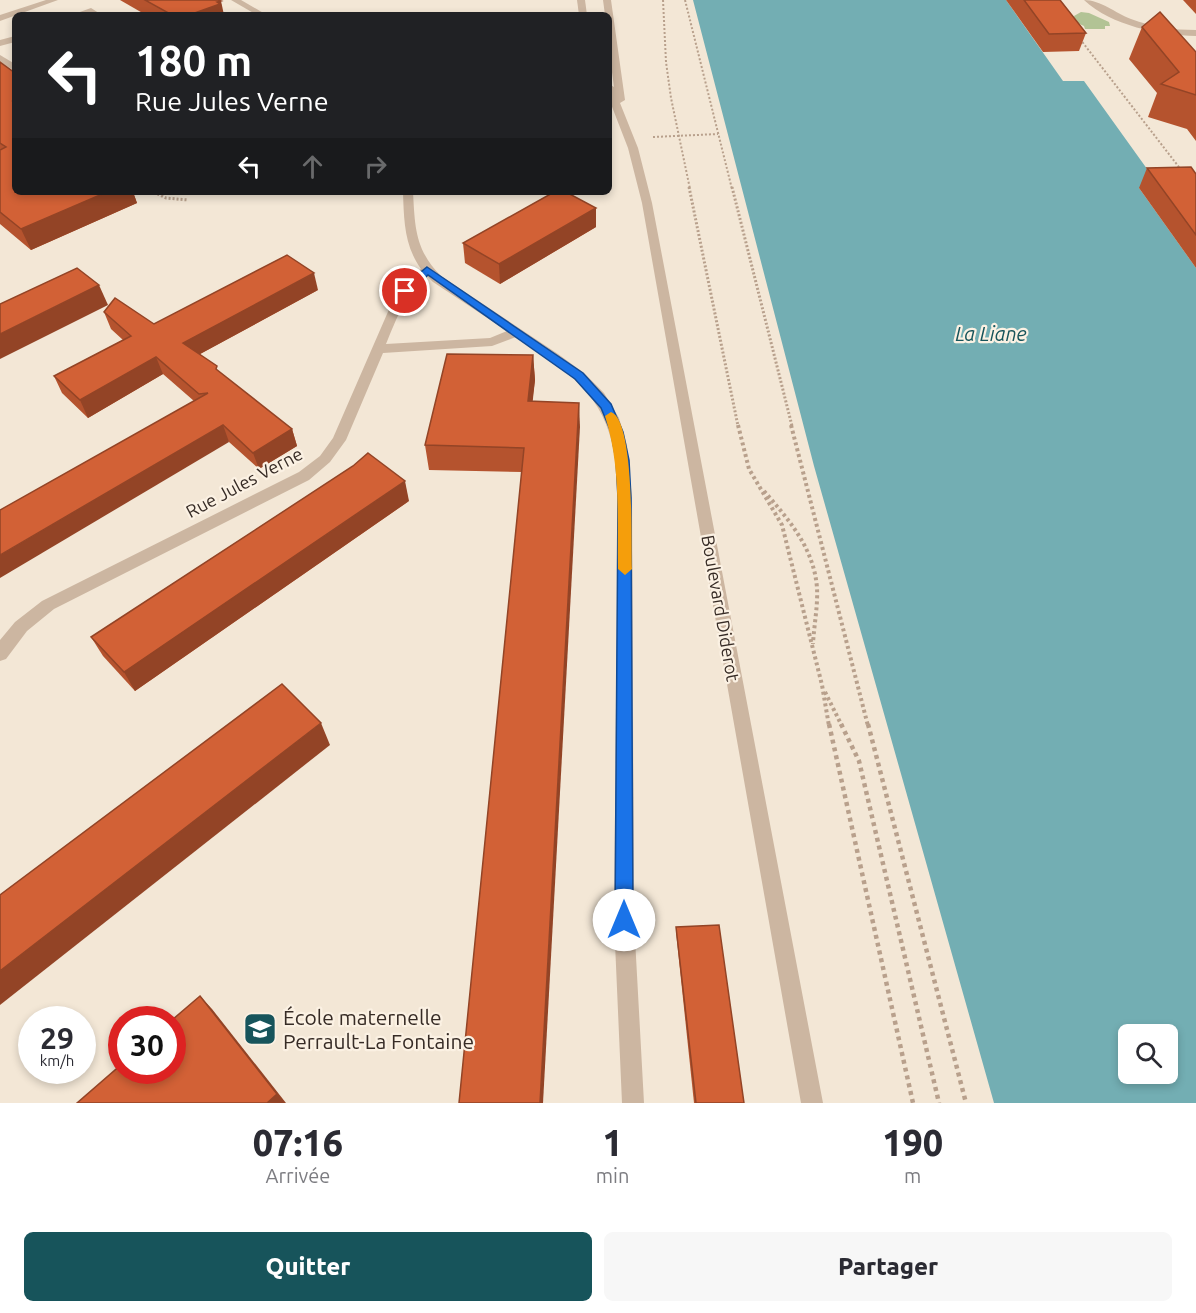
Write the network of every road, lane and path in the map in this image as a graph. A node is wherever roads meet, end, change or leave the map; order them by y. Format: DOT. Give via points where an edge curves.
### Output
graph roads {
  1 [pos="30,0"];
  2 [pos="54,0"];
  3 [pos="235,0"];
  4 [pos="663,0"];
  5 [pos="685,0"];
  6 [pos="1088,0"];
  7 [pos="0,10"];
  8 [pos="18,12"];
  9 [pos="257,12"];
  10 [pos="1075,32"];
  11 [pos="1196,33"];
  12 [pos="612,41"];
  13 [pos="612,94"];
  14 [pos="621,115"];
  15 [pos="718,134"];
  16 [pos="679,135"];
  17 [pos="630,138"];
  18 [pos="1183,172"];
  19 [pos="160,195"];
  20 [pos="408,195"];
  21 [pos="188,200"];
  22 [pos="427,270"];
  23 [pos="517,332"];
  24 [pos="378,349"];
  25 [pos="756,481"];
  26 [pos="813,650"];
  27 [pos="0,654"];
  28 [pos="822,685"];
  29 [pos="633,1103"];
  30 [pos="812,1103"];
  31 [pos="913,1103"];
  32 [pos="939,1103"];
  33 [pos="966,1103"];
  1 -- 7 [label="street"];
  2 -- 8 [label="street"];
  3 -- 9 [label="street"];
  4 -- 16 [label="path" via="666,69"];
  5 -- 15 [label="path"];
  6 -- 11 [label="street" via="1130,22 1164,31"];
  10 -- 18 [label="path"];
  12 -- 14 [label="street, Boulevard Diderot"];
  13 -- 14 [label="street, Boulevard Diderot"];
  14 -- 17 [label="street, Boulevard Diderot"];
  15 -- 16 [label="path"];
  15 -- 33 [label="path"];
  16 -- 17 [label="path"];
  16 -- 25 [label="path" via="742,444"];
  17 -- 30 [label="street, Boulevard Diderot" via="657,258"];
  19 -- 21 [label="path"];
  20 -- 22 [label="street" via="412,243"];
  22 -- 23 [label="street"];
  22 -- 24 [label="street, Rue Jules Verne" via="400,298"];
  23 -- 24 [label="street" via="492,342"];
  23 -- 29 [label="street" via="590,386 607,407 620,444 625,498 624,920"];
  24 -- 27 [label="street, Rue Jules Verne" via="339,440 315,468 48,605 11,636"];
  25 -- 26 [label="path" via="782,525"];
  25 -- 26 [label="path" via="807,547 817,590"];
  26 -- 28 [label="path"];
  28 -- 31 [label="path"];
  28 -- 32 [label="path" via="859,761"];
}
